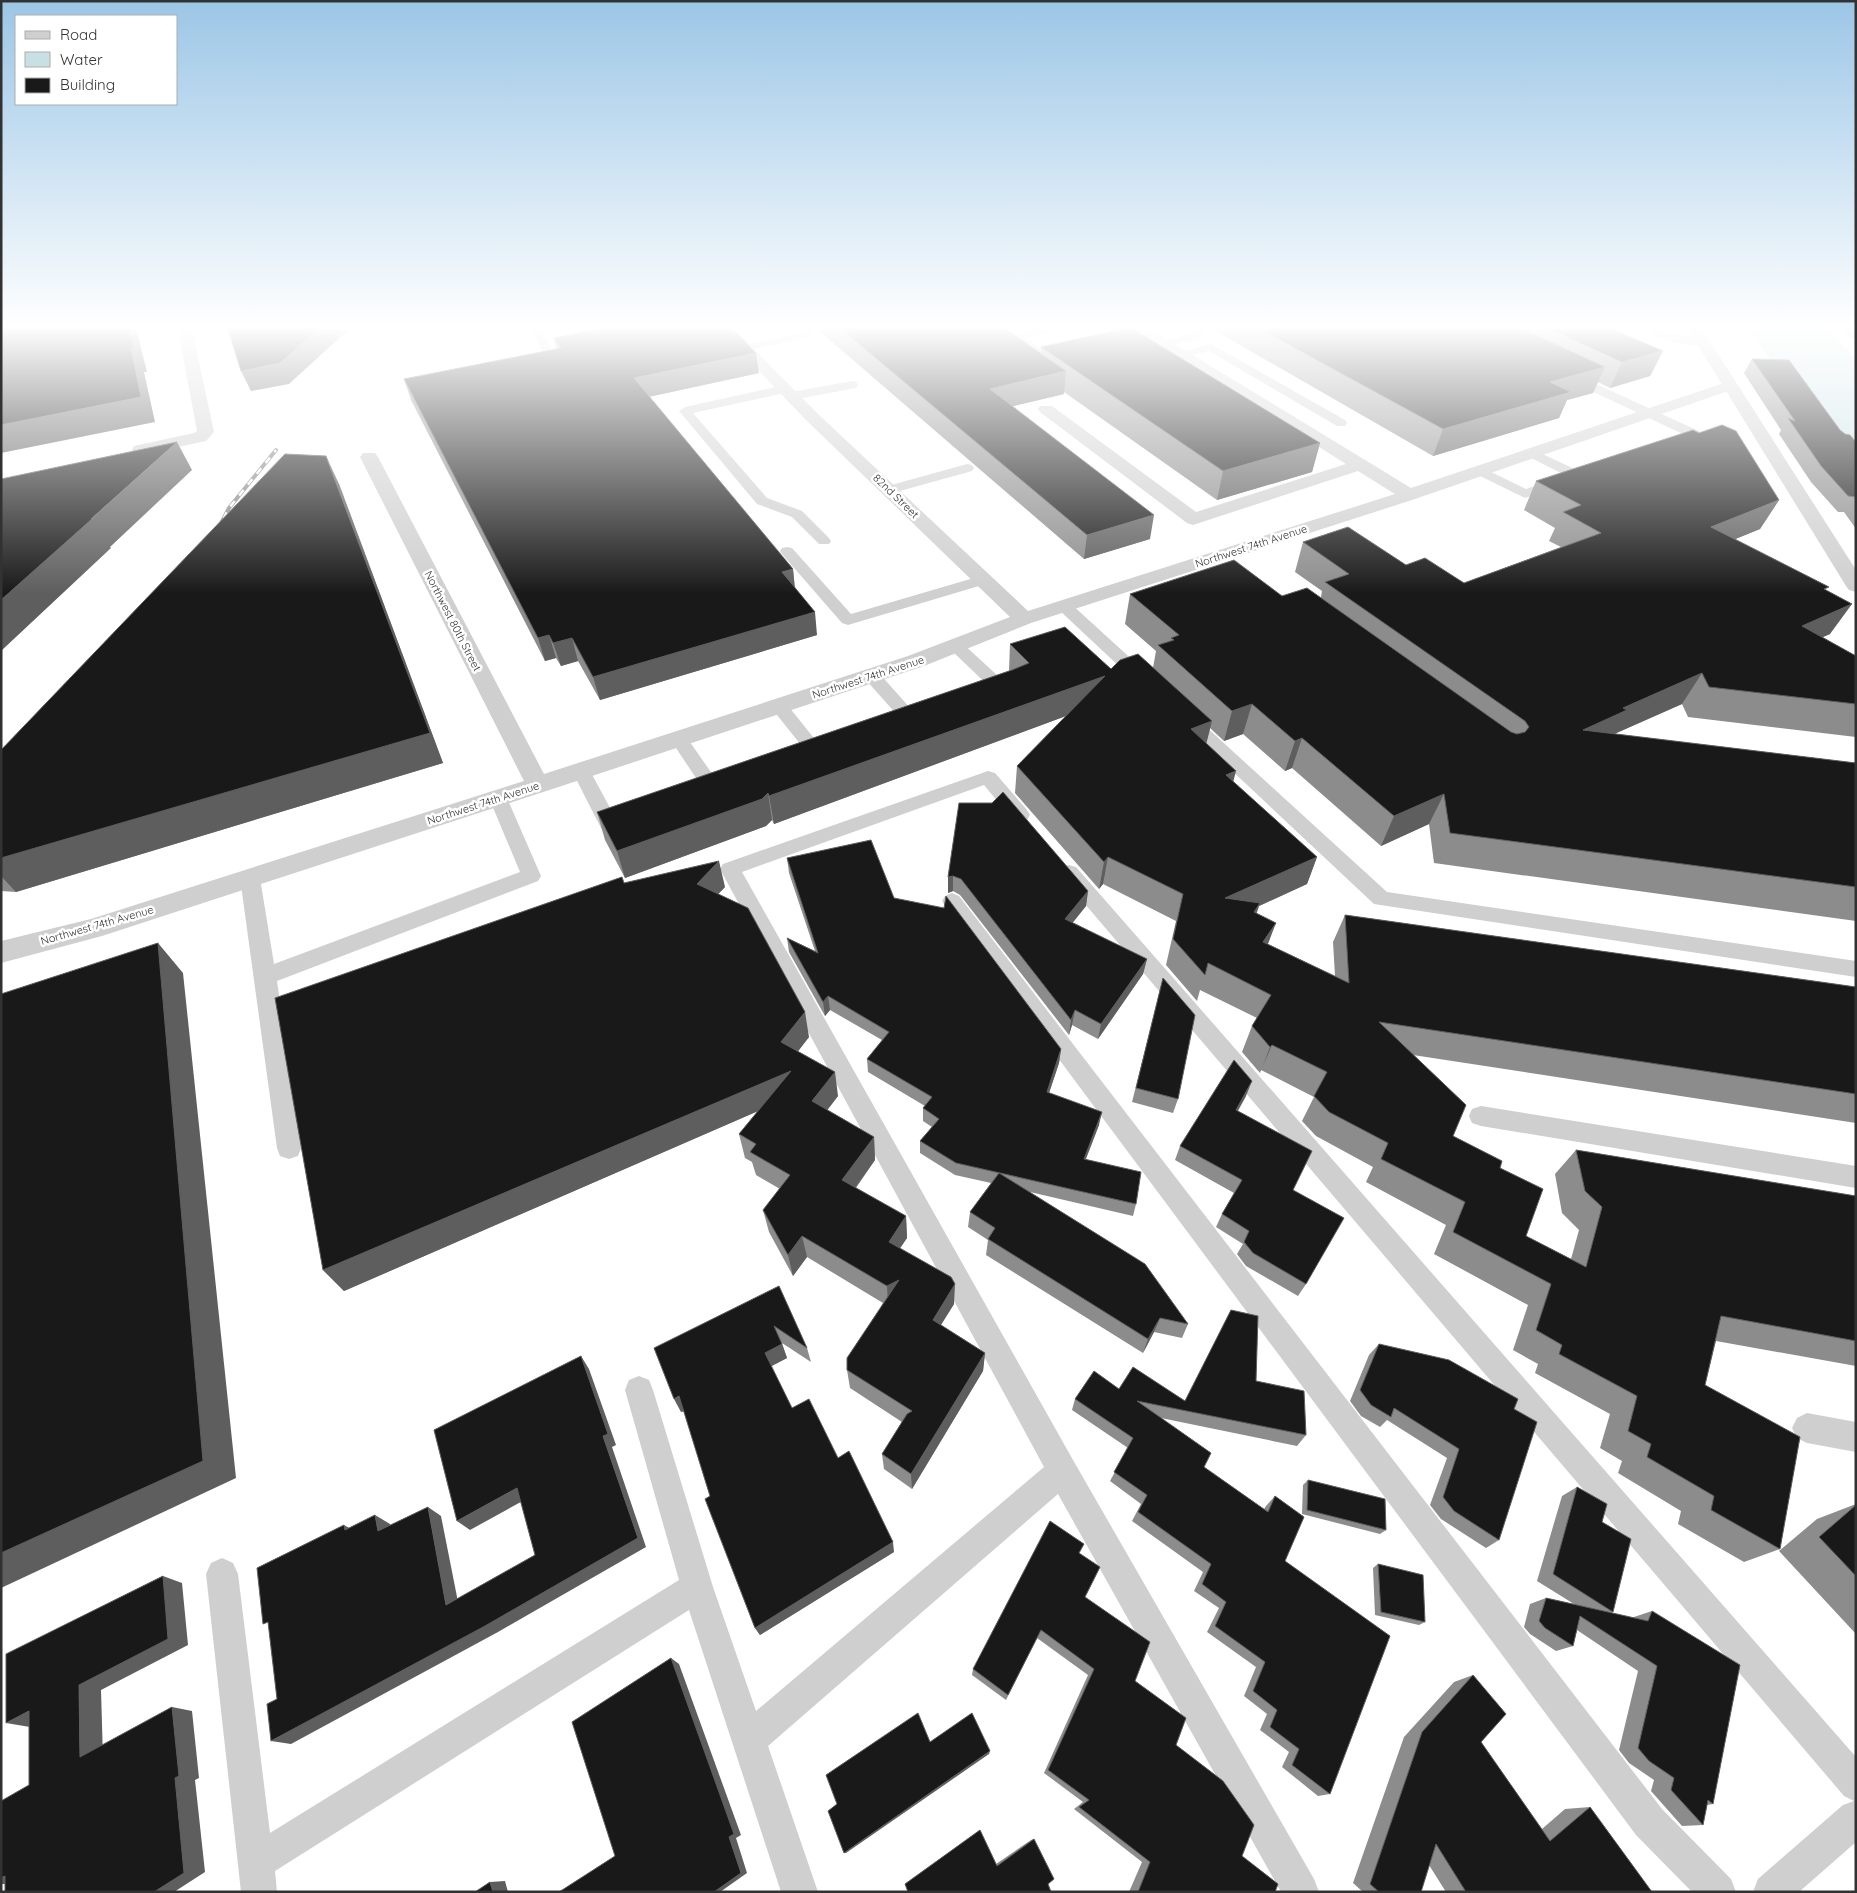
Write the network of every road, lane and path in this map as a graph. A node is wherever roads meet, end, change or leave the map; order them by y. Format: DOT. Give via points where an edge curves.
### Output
graph roads {
  1 [pos="203,417"];
  2 [pos="690,417"];
  3 [pos="814,417"];
  4 [pos="1057,417"];
  5 [pos="1282,417"];
  6 [pos="1333,417"];
  7 [pos="1637,417"];
  8 [pos="1659,417"];
  9 [pos="1750,417"];
  10 [pos="1341,422"];
  11 [pos="1669,444"];
  12 [pos="124,453"];
  13 [pos="1532,453"];
  14 [pos="369,457"];
  15 [pos="1360,465"];
  16 [pos="966,468"];
  17 [pos="1481,470"];
  18 [pos="889,490"];
  19 [pos="1409,495"];
  20 [pos="824,541"];
  21 [pos="787,551"];
  22 [pos="984,580"];
  23 [pos="1856,586"];
  24 [pos="1064,606"];
  25 [pos="1024,619"];
  26 [pos="956,646"];
  27 [pos="872,676"];
  28 [pos="1004,691"];
  29 [pos="1158,693"];
  30 [pos="779,706"];
  31 [pos="1172,706"];
  32 [pos="913,722"];
  33 [pos="679,739"];
  34 [pos="819,756"];
  35 [pos="580,771"];
  36 [pos="538,785"];
  37 [pos="715,792"];
  38 [pos="498,798"];
  39 [pos="611,828"];
  40 [pos="1034,830"];
  41 [pos="1053,853"];
  42 [pos="250,878"];
  43 [pos="952,901"];
  44 [pos="1,952"];
  45 [pos="1856,970"];
  46 [pos="265,976"];
  47 [pos="1481,1116"];
  48 [pos="289,1148"];
  49 [pos="1856,1177"];
  50 [pos="639,1390"];
  51 [pos="1807,1428"];
  52 [pos="1856,1437"];
  53 [pos="1062,1471"];
  54 [pos="222,1574"];
  55 [pos="697,1587"];
  56 [pos="748,1740"];
  57 [pos="1856,1784"];
  58 [pos="1856,1818"];
  59 [pos="257,1877"];
  60 [pos="800,1892"];
  61 [pos="1301,1892"];
  62 [pos="1718,1892"];
  63 [pos="1771,1892"];
  1 -- 12 [label="street" via="206,432 200,437"];
  2 -- 20 [label="lane" via="762,501 797,514"];
  3 -- 18 [label="street, 82nd Street"];
  4 -- 15 [label="street" via="1194,519"];
  5 -- 15 [label="street"];
  6 -- 10 [label="lane"];
  7 -- 13 [label="street, Northwest 74th Avenue"];
  8 -- 11 [label="lane" via="1696,435"];
  9 -- 23 [label="street"];
  13 -- 17 [label="street, Northwest 74th Avenue"];
  13 -- 17 [label="lane" via="1582,474 1525,494"];
  14 -- 36 [label="street, Northwest 80th Street"];
  15 -- 19 [label="street"];
  16 -- 18 [label="lane"];
  17 -- 19 [label="street, Northwest 74th Avenue"];
  18 -- 22 [label="street, 82nd Street"];
  19 -- 24 [label="street, Northwest 74th Avenue" via="1233,560"];
  21 -- 22 [label="lane" via="848,620"];
  22 -- 25 [label="street, 82nd Street"];
  24 -- 25 [label="street, Northwest 74th Avenue"];
  24 -- 29 [label="lane"];
  25 -- 26 [label="street, Northwest 74th Avenue"];
  26 -- 27 [label="street, Northwest 74th Avenue"];
  26 -- 28 [label="lane"];
  27 -- 30 [label="street, Northwest 74th Avenue"];
  27 -- 32 [label="lane"];
  30 -- 33 [label="street, Northwest 74th Avenue"];
  30 -- 34 [label="lane"];
  31 -- 45 [label="lane" via="1381,900"];
  33 -- 35 [label="street, Northwest 74th Avenue"];
  33 -- 37 [label="lane"];
  35 -- 36 [label="street, Northwest 74th Avenue"];
  35 -- 39 [label="lane"];
  36 -- 38 [label="street, Northwest 74th Avenue"];
  38 -- 42 [label="street, Northwest 74th Avenue"];
  38 -- 46 [label="lane" via="531,876"];
  40 -- 53 [label="lane" via="988,777 730,869"];
  41 -- 57 [label="lane"];
  42 -- 44 [label="street, Northwest 74th Avenue" via="92,929"];
  42 -- 46 [label="lane"];
  43 -- 62 [label="lane" via="1649,1822"];
  46 -- 48 [label="lane"];
  47 -- 49 [label="lane"];
  50 -- 55 [label="lane"];
  51 -- 52 [label="lane"];
  53 -- 56 [label="lane"];
  53 -- 61 [label="lane"];
  54 -- 59 [label="lane"];
  55 -- 56 [label="lane"];
  55 -- 59 [label="lane"];
  56 -- 60 [label="lane"];
  58 -- 63 [label="lane"];
}
